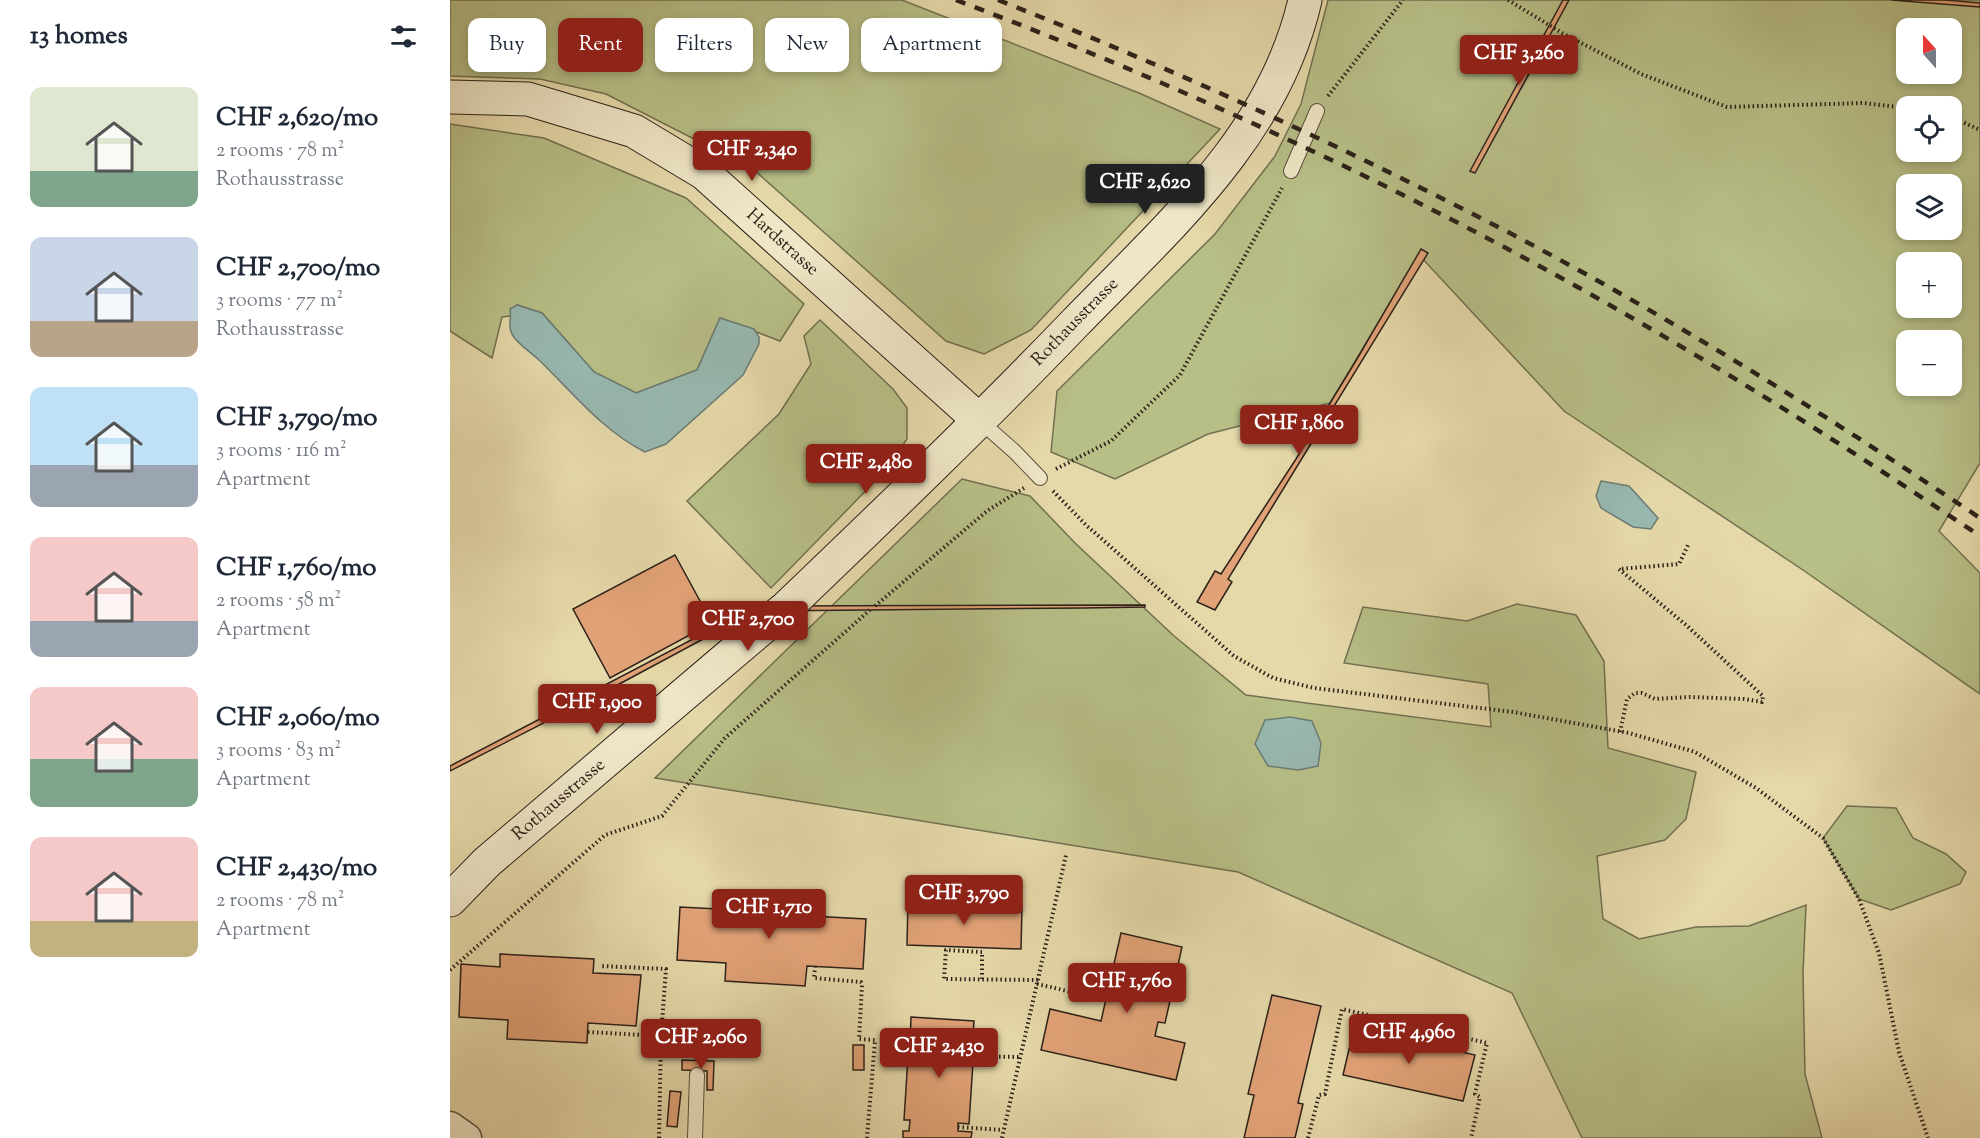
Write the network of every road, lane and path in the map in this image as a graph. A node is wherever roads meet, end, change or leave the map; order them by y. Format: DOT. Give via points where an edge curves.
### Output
graph roads {
  1 [pos="1305,0"];
  2 [pos="1403,0"];
  3 [pos="1509,0"];
  4 [pos="450,97"];
  5 [pos="1896,107"];
  6 [pos="1317,111"];
  7 [pos="1962,122"];
  8 [pos="1980,130"];
  9 [pos="1291,171"];
  10 [pos="980,421"];
  11 [pos="1040,478"];
  12 [pos="1688,545"];
  13 [pos="875,606"];
  14 [pos="870,610"];
  15 [pos="1620,732"];
  16 [pos="1066,855"];
  17 [pos="450,900"];
  18 [pos="602,966"];
  19 [pos="815,966"];
  20 [pos="450,970"];
  21 [pos="982,979"];
  22 [pos="1037,982"];
  23 [pos="1106,1000"];
  24 [pos="588,1032"];
  25 [pos="662,1036"];
  26 [pos="963,1056"];
  27 [pos="1020,1057"];
  28 [pos="697,1076"];
  29 [pos="450,1126"];
  30 [pos="958,1127"];
  31 [pos="1004,1130"];
  32 [pos="467,1138"];
  33 [pos="658,1138"];
  34 [pos="695,1138"];
  35 [pos="867,1138"];
  36 [pos="1002,1138"];
  37 [pos="1308,1138"];
  38 [pos="1471,1138"];
  39 [pos="1928,1138"];
  1 -- 10 [label="street, Rothausstrasse" via="1299,25 1273,86 1248,132 1205,189"];
  2 -- 6 [label="path"];
  3 -- 5 [label="path" via="1540,21 1641,74 1727,107 1864,103"];
  4 -- 10 [label="street, Hardstrasse" via="528,99 634,131 704,173"];
  6 -- 9 [label="lane"];
  7 -- 8 [label="path"];
  9 -- 11 [label="path" via="1180,375 1111,441"];
  10 -- 11 [label="lane"];
  10 -- 17 [label="street, Rothausstrasse" via="785,608 487,862"];
  11 -- 13 [label="path" via="987,511"];
  11 -- 15 [label="path" via="1086,525 1234,656 1273,678 1314,688 1513,712"];
  12 -- 15 [label="path" via="1679,564 1619,568 1763,696 1762,702 1655,699 1635,693 1626,699"];
  14 -- 20 [label="path" via="725,738 662,816 605,835"];
  15 -- 39 [label="path" via="1695,752 1756,788 1822,838 1859,899 1879,953 1899,1052"];
  16 -- 22 [label="path"];
  18 -- 25 [label="path" via="666,969"];
  19 -- 35 [label="path" via="814,978 861,982 859,1039 875,1040"];
  21 -- 21 [label="path" via="944,979 946,950 982,952"];
  21 -- 22 [label="path"];
  22 -- 23 [label="path"];
  22 -- 27 [label="path"];
  24 -- 25 [label="path"];
  25 -- 33 [label="path"];
  26 -- 27 [label="path"];
  27 -- 31 [label="path"];
  28 -- 34 [label="lane"];
  29 -- 32 [label="street"];
  30 -- 31 [label="path"];
  31 -- 36 [label="path"];
  37 -- 38 [label="path" via="1319,1095 1325,1094 1342,1009 1487,1043 1475,1094 1479,1097"];
}
